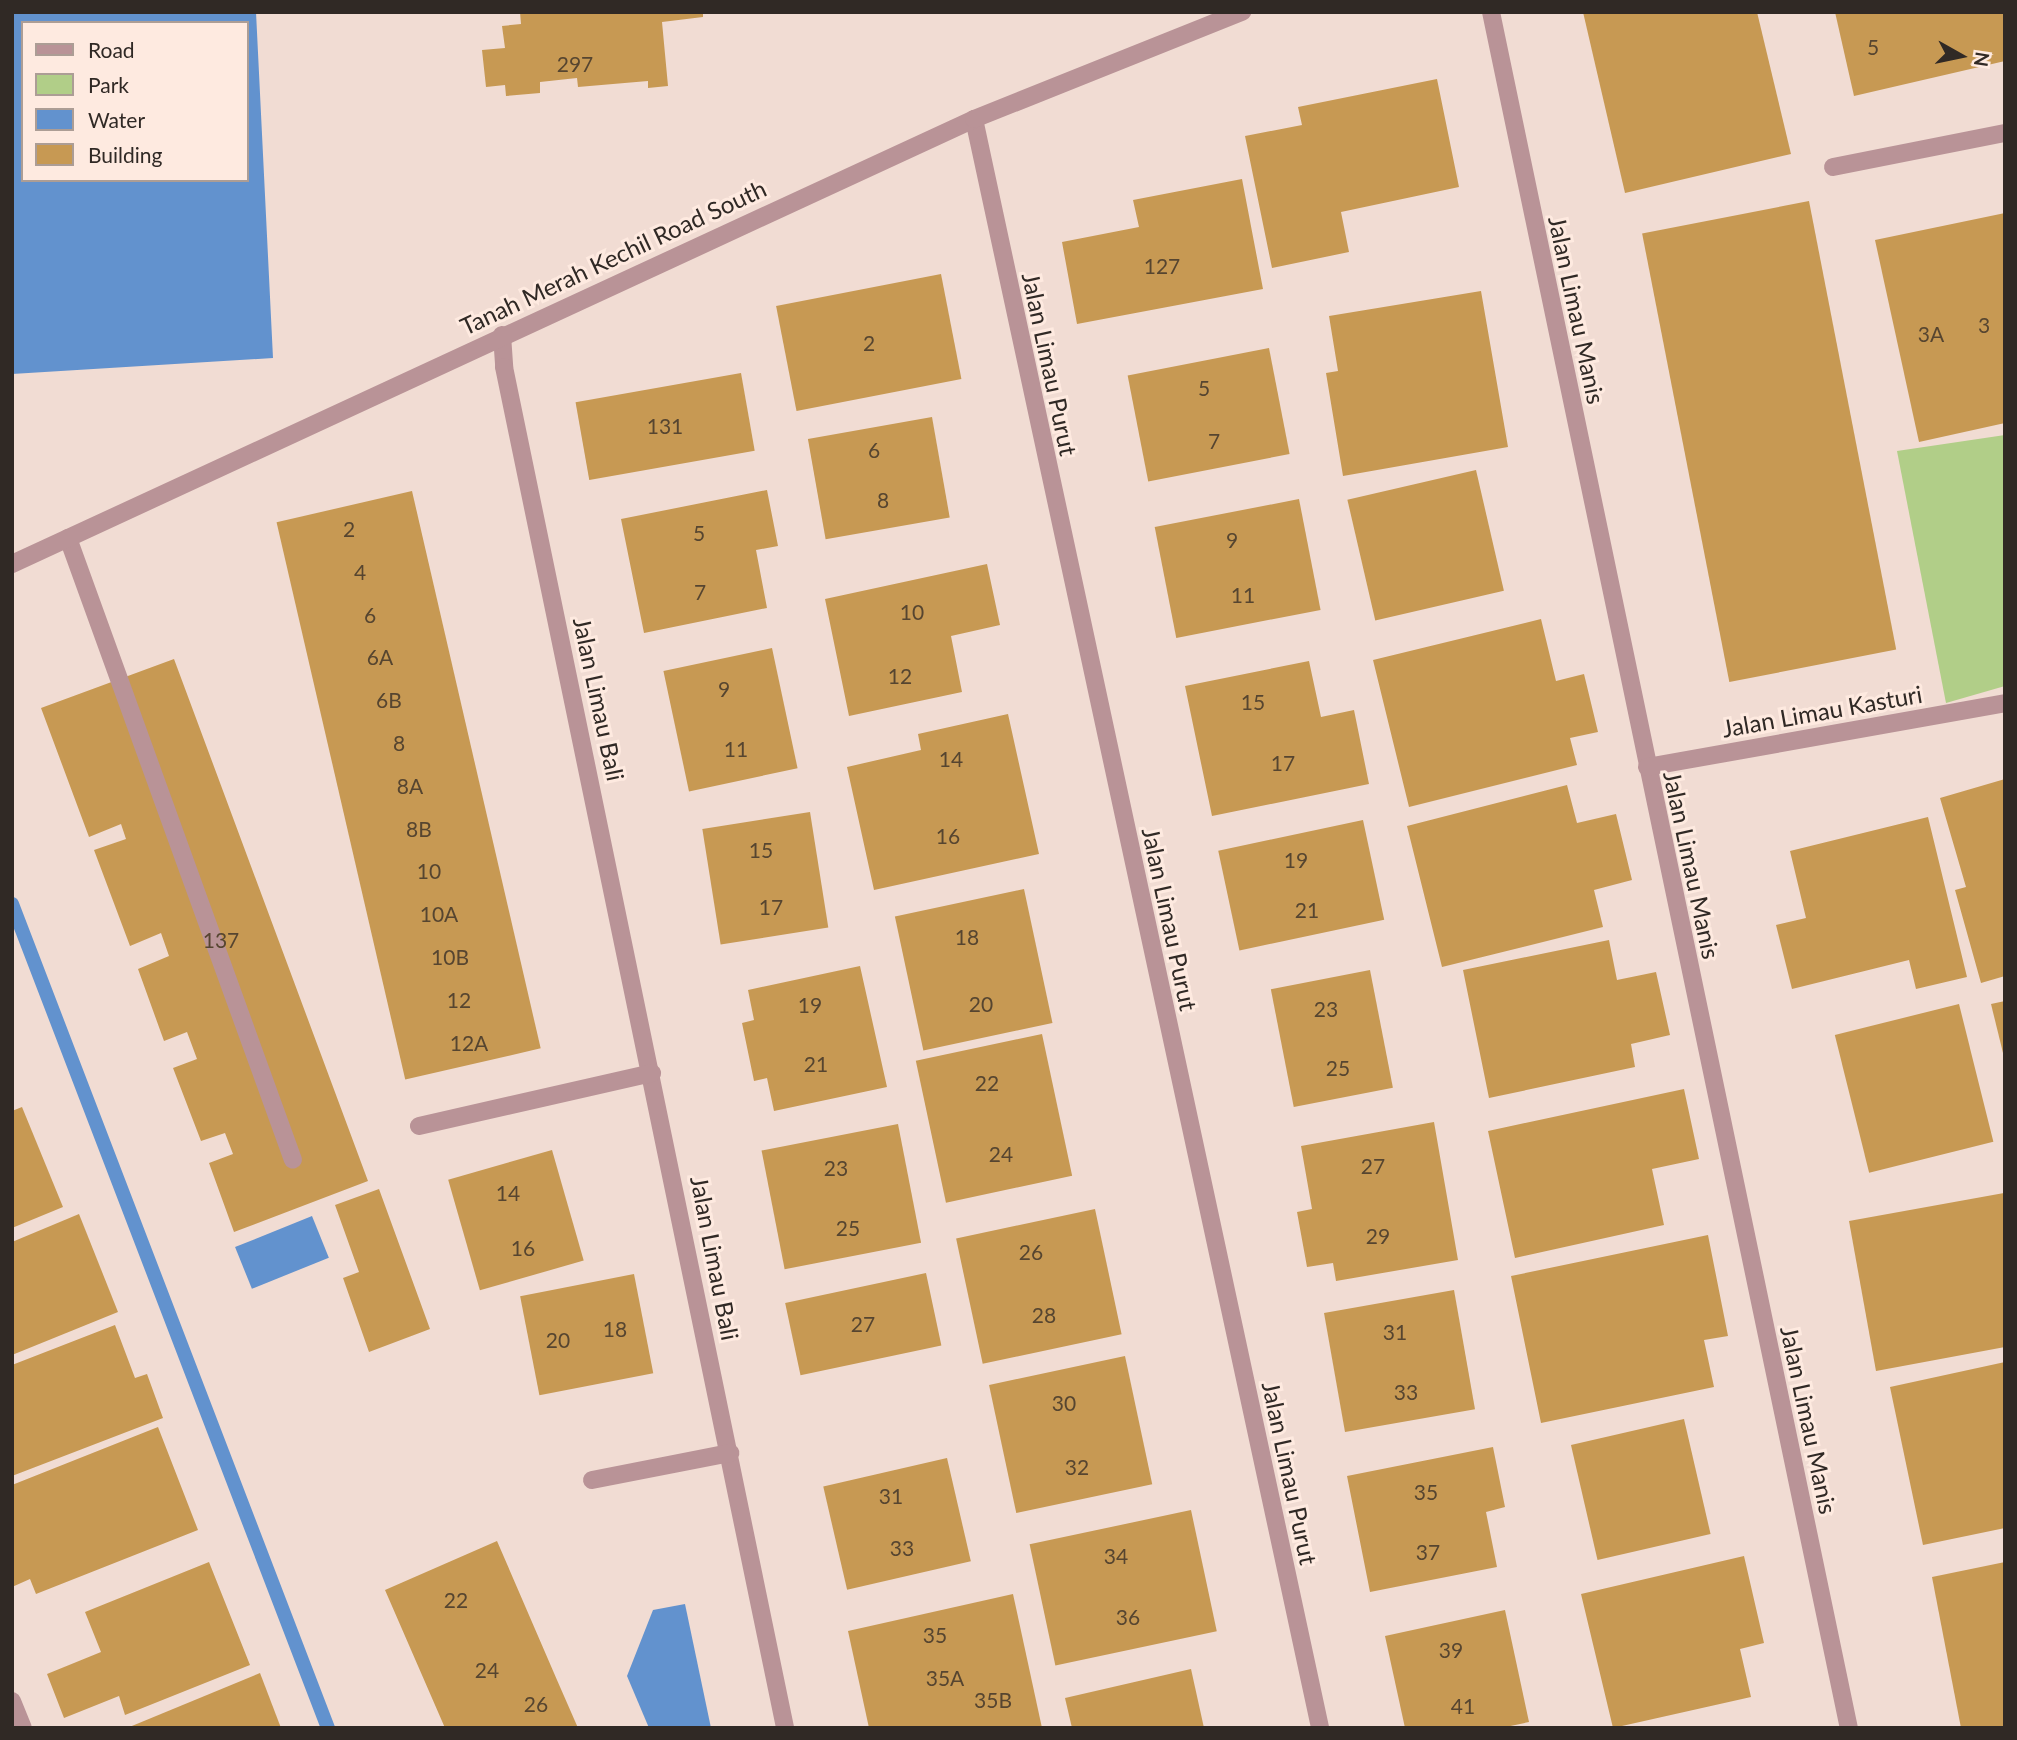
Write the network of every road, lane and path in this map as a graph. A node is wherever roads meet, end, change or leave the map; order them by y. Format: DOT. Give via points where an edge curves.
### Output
graph roads {
  1 [pos="1242,12"];
  2 [pos="1491,12"];
  3 [pos="974,119"];
  4 [pos="2005,132"];
  5 [pos="1833,167"];
  6 [pos="502,335"];
  7 [pos="68,538"];
  8 [pos="12,564"];
  9 [pos="2005,703"];
  10 [pos="1647,767"];
  11 [pos="652,1073"];
  12 [pos="419,1126"];
  13 [pos="293,1160"];
  14 [pos="730,1454"];
  15 [pos="592,1480"];
  16 [pos="12,1701"];
  17 [pos="23,1728"];
  18 [pos="786,1728"];
  19 [pos="1320,1728"];
  20 [pos="1849,1728"];
  1 -- 3 [label="street, Tanah Merah Kechil Road South"];
  2 -- 10 [label="street, Jalan Limau Manis"];
  3 -- 6 [label="street, Tanah Merah Kechil Road South"];
  3 -- 19 [label="street, Jalan Limau Purut"];
  4 -- 5 [label="street"];
  6 -- 7 [label="street, Tanah Merah Kechil Road South"];
  6 -- 11 [label="street, Jalan Limau Bali" via="504,367"];
  7 -- 8 [label="street, Tanah Merah Kechil Road South"];
  7 -- 13 [label="street"];
  9 -- 10 [label="street, Jalan Limau Kasturi"];
  10 -- 20 [label="street, Jalan Limau Manis"];
  11 -- 12 [label="street"];
  11 -- 14 [label="street, Jalan Limau Bali"];
  14 -- 15 [label="street"];
  14 -- 18 [label="street, Jalan Limau Bali"];
  16 -- 17 [label="street"];
}
